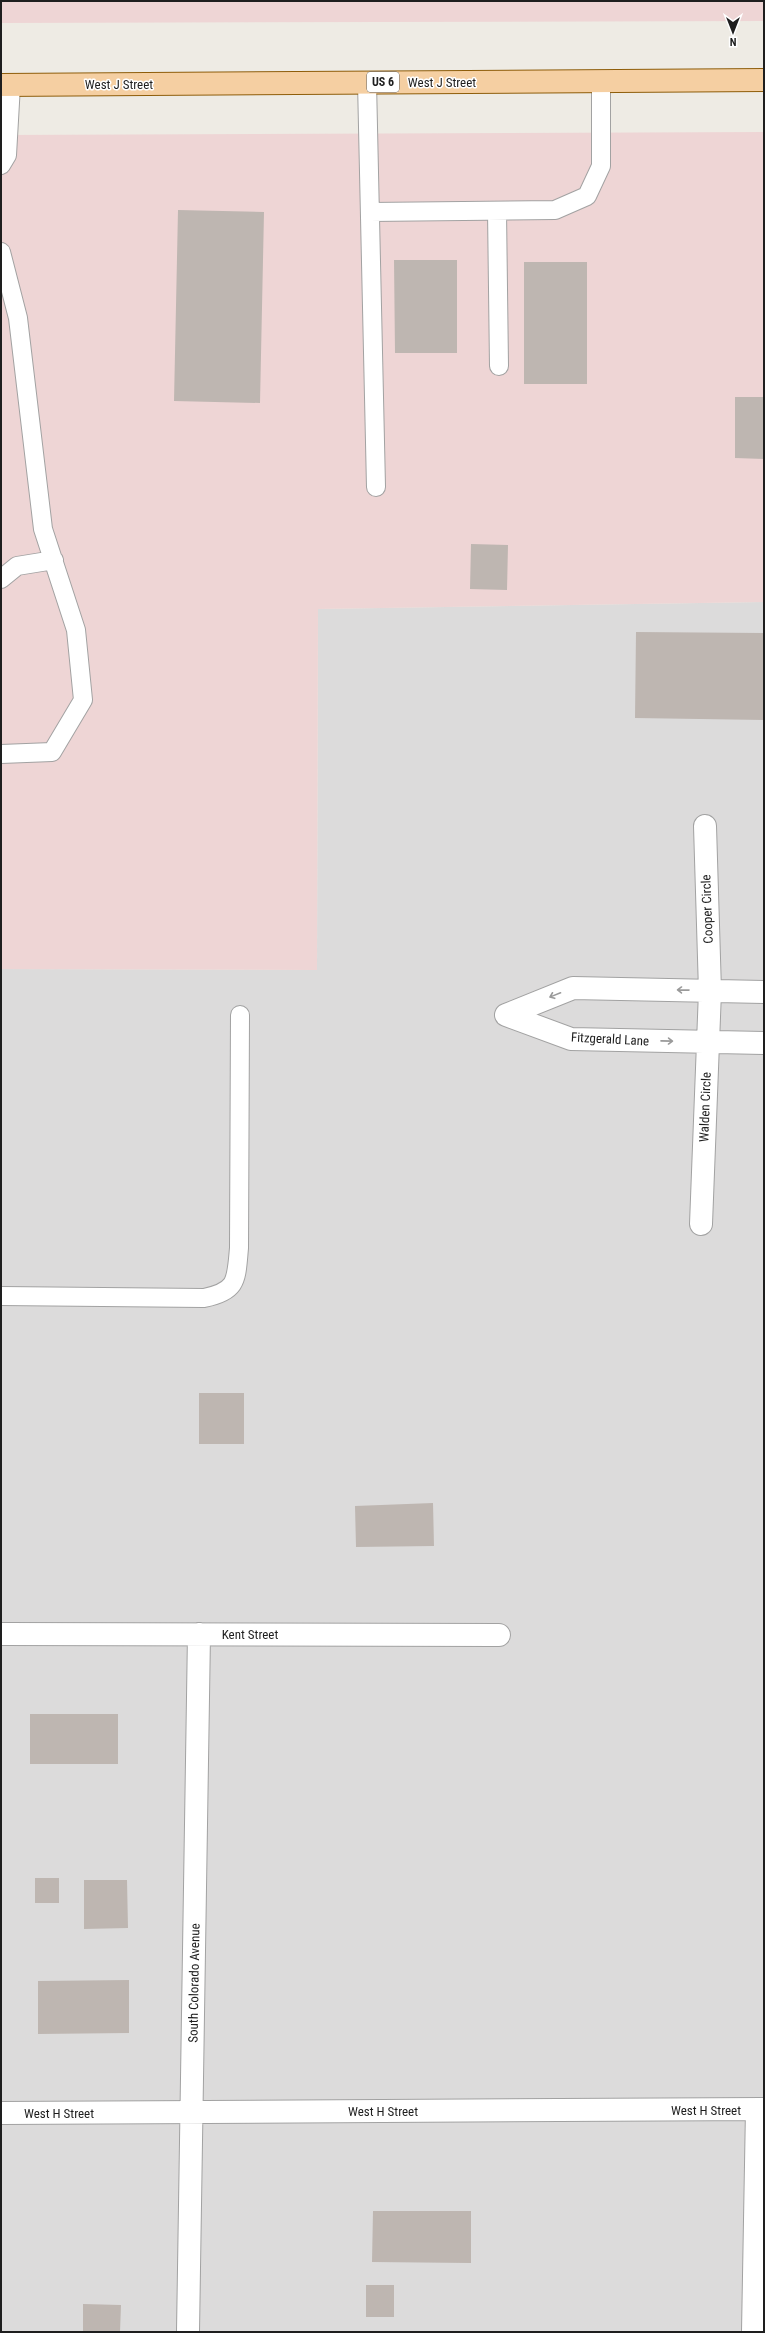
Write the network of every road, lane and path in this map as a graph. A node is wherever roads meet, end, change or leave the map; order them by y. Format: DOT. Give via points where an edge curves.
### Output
graph roads {
  1 [pos="764,80"];
  2 [pos="601,81"];
  3 [pos="367,82"];
  4 [pos="6,85"];
  5 [pos="1,166"];
  6 [pos="497,211"];
  7 [pos="370,212"];
  8 [pos="1,252"];
  9 [pos="499,366"];
  10 [pos="376,487"];
  11 [pos="54,560"];
  12 [pos="1,579"];
  13 [pos="1,754"];
  14 [pos="705,826"];
  15 [pos="710,991"];
  16 [pos="764,992"];
  17 [pos="240,1015"];
  18 [pos="708,1042"];
  19 [pos="764,1043"];
  20 [pos="701,1224"];
  21 [pos="1,1296"];
  22 [pos="1,1634"];
  23 [pos="199,1634"];
  24 [pos="499,1635"];
  25 [pos="760,2109"];
  26 [pos="192,2112"];
  27 [pos="1,2113"];
  28 [pos="188,2332"];
  29 [pos="753,2332"];
  1 -- 2 [label="main road, West J Street / US 6"];
  2 -- 3 [label="main road, West J Street / US 6"];
  2 -- 6 [label="lane" via="601,166 587,196 555,210"];
  3 -- 4 [label="main road, West J Street / US 6"];
  3 -- 7 [label="lane"];
  4 -- 5 [label="lane" via="7,155"];
  6 -- 7 [label="lane"];
  6 -- 9 [label="lane"];
  7 -- 10 [label="lane"];
  8 -- 11 [label="lane" via="18,318 43,529"];
  11 -- 12 [label="lane" via="17,566"];
  11 -- 13 [label="lane" via="76,630 83,700 52,752"];
  14 -- 15 [label="street, Cooper Circle"];
  15 -- 16 [label="street, Fitzgerald Lane"];
  15 -- 18 [label="street, Walden Circle"];
  15 -- 18 [label="street, Fitzgerald Lane, one-way" via="573,988 506,1015 571,1039"];
  17 -- 21 [label="lane" via="239,1248 233,1284 222,1294 204,1298"];
  18 -- 19 [label="street, Fitzgerald Lane"];
  18 -- 20 [label="street, Walden Circle"];
  22 -- 23 [label="street, Kent Street"];
  23 -- 24 [label="street, Kent Street"];
  23 -- 26 [label="street, South Colorado Avenue"];
  25 -- 26 [label="street, West H Street"];
  25 -- 29 [label="street"];
  26 -- 27 [label="street, West H Street"];
  26 -- 28 [label="street, South Colorado Avenue"];
}
